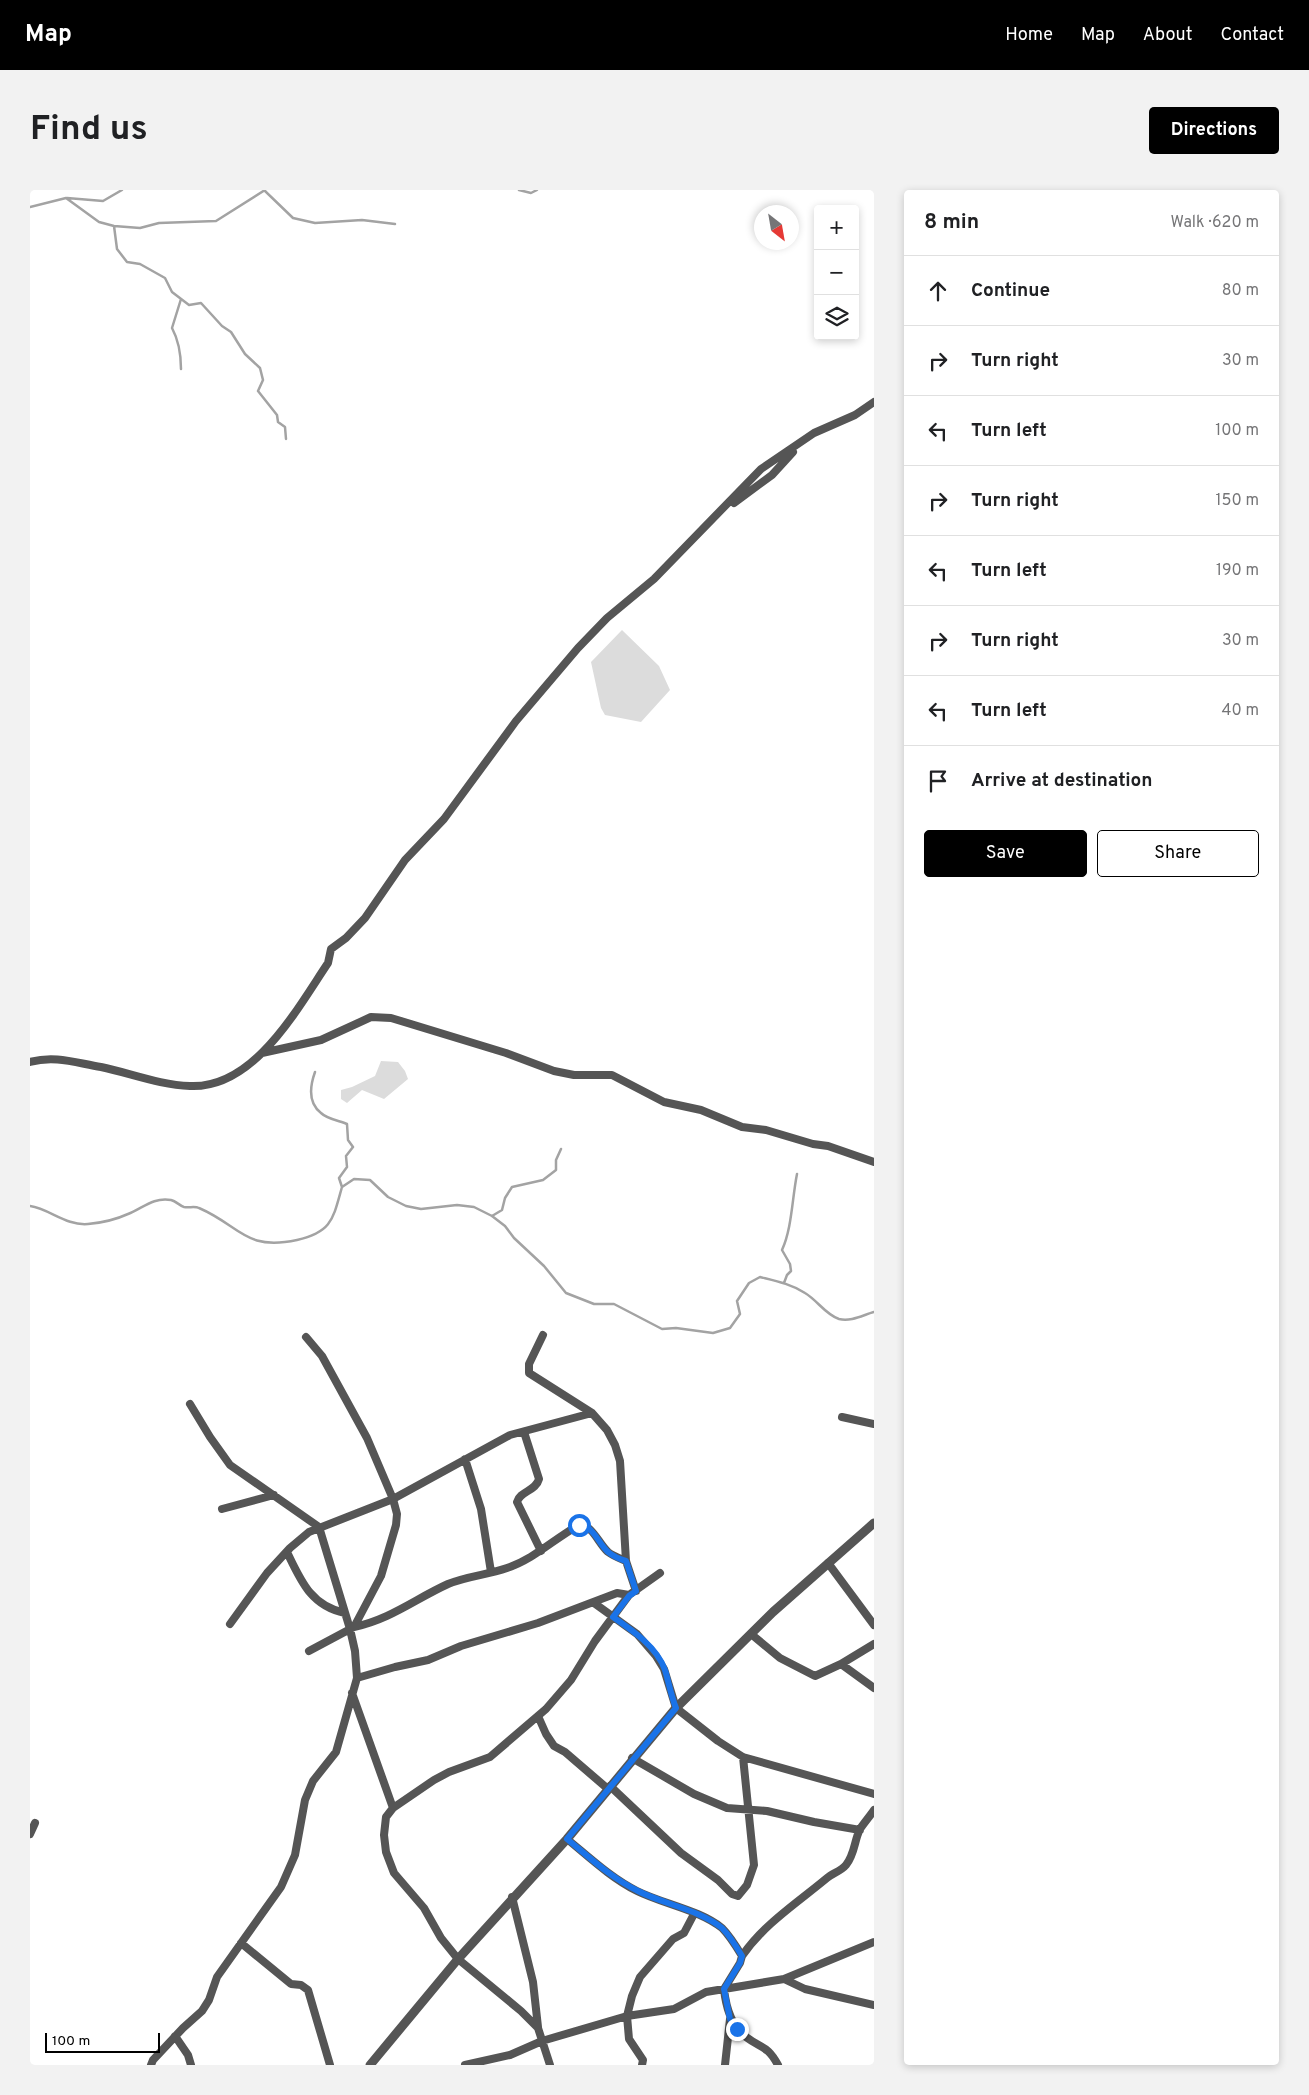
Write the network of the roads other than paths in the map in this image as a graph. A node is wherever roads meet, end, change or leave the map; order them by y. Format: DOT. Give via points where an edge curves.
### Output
graph roads {
  1 [pos="874,402"];
  2 [pos="262,1054"];
  3 [pos="30,1062"];
  4 [pos="874,1162"];
  5 [pos="544,1335"];
  6 [pos="306,1337"];
  7 [pos="190,1404"];
  8 [pos="592,1413"];
  9 [pos="842,1417"];
  10 [pos="874,1424"];
  11 [pos="524,1432"];
  12 [pos="465,1459"];
  13 [pos="274,1495"];
  14 [pos="393,1498"];
  15 [pos="222,1509"];
  16 [pos="874,1522"];
  17 [pos="318,1527"];
  18 [pos="541,1551"];
  19 [pos="287,1552"];
  20 [pos="626,1561"];
  21 [pos="828,1562"];
  22 [pos="491,1572"];
  23 [pos="660,1574"];
  24 [pos="632,1593"];
  25 [pos="594,1603"];
  26 [pos="345,1613"];
  27 [pos="613,1617"];
  28 [pos="230,1624"];
  29 [pos="874,1625"];
  30 [pos="352,1628"];
  31 [pos="751,1634"];
  32 [pos="874,1644"];
  33 [pos="309,1652"];
  34 [pos="841,1664"];
  35 [pos="357,1678"];
  36 [pos="874,1688"];
  37 [pos="352,1693"];
  38 [pos="676,1708"];
  39 [pos="538,1716"];
  40 [pos="744,1757"];
  41 [pos="632,1758"];
  42 [pos="609,1788"];
  43 [pos="873,1796"];
  44 [pos="393,1808"];
  45 [pos="748,1810"];
  46 [pos="874,1810"];
  47 [pos="35,1823"];
  48 [pos="860,1830"];
  49 [pos="30,1834"];
  50 [pos="567,1839"];
  51 [pos="512,1897"];
  52 [pos="694,1914"];
  53 [pos="874,1942"];
  54 [pos="241,1943"];
  55 [pos="742,1956"];
  56 [pos="458,1958"];
  57 [pos="784,1980"];
  58 [pos="724,1989"];
  59 [pos="874,2005"];
  60 [pos="627,2016"];
  61 [pos="730,2019"];
  62 [pos="538,2028"];
  63 [pos="175,2036"];
  64 [pos="542,2041"];
  65 [pos="151,2065"];
  66 [pos="190,2065"];
  67 [pos="330,2065"];
  68 [pos="370,2065"];
  69 [pos="465,2065"];
  70 [pos="550,2065"];
  71 [pos="642,2065"];
  72 [pos="725,2065"];
  73 [pos="778,2065"];
  1 -- 2 [label="street" via="855,415 814,433 761,469 654,579 607,618 516,721 444,819 405,860 365,918 331,949 328,963"];
  2 -- 3 [label="street" via="211,1085 190,1086 62,1058"];
  2 -- 4 [label="street" via="321,1040 371,1017 391,1018 506,1052 554,1071 574,1075 612,1075 664,1102 701,1110 742,1128 766,1130"];
  5 -- 8 [label="street" via="529,1364 529,1373"];
  6 -- 14 [label="street" via="322,1356 367,1438"];
  7 -- 13 [label="street" via="230,1465"];
  8 -- 11 [label="street"];
  8 -- 20 [label="street" via="607,1430 619,1452"];
  9 -- 10 [label="street"];
  11 -- 12 [label="street" via="510,1435"];
  11 -- 18 [label="street" via="539,1479 536,1486 519,1497 517,1502"];
  12 -- 14 [label="street"];
  12 -- 22 [label="street" via="480,1508"];
  13 -- 15 [label="street"];
  13 -- 17 [label="street"];
  14 -- 17 [label="street"];
  14 -- 30 [label="street" via="397,1514 390,1549 381,1576"];
  16 -- 21 [label="street"];
  17 -- 19 [label="street" via="304,1535"];
  17 -- 26 [label="street"];
  18 -- 20 [label="street" via="566,1532 584,1525 608,1552"];
  18 -- 22 [label="street" via="506,1569"];
  19 -- 26 [label="street" via="298,1576 316,1600"];
  19 -- 28 [label="street" via="267,1573"];
  20 -- 24 [label="street"];
  21 -- 29 [label="street"];
  21 -- 31 [label="street"];
  22 -- 30 [label="street" via="448,1584 398,1612"];
  23 -- 24 [label="street"];
  24 -- 25 [label="street" via="617,1593"];
  24 -- 27 [label="street"];
  25 -- 27 [label="street"];
  25 -- 35 [label="street" via="461,1646 428,1660"];
  26 -- 30 [label="street"];
  27 -- 38 [label="street" via="637,1634 656,1656 664,1669"];
  27 -- 39 [label="street" via="559,1696"];
  30 -- 33 [label="street"];
  30 -- 35 [label="street"];
  31 -- 34 [label="street" via="780,1658 815,1676"];
  31 -- 38 [label="street"];
  32 -- 34 [label="street"];
  34 -- 36 [label="street"];
  35 -- 37 [label="street"];
  37 -- 44 [label="street"];
  37 -- 54 [label="street" via="336,1752 313,1781 305,1800 295,1855 282,1887"];
  38 -- 40 [label="street"];
  38 -- 41 [label="street"];
  39 -- 42 [label="street" via="554,1746"];
  39 -- 44 [label="street" via="490,1757 450,1772"];
  40 -- 43 [label="street"];
  40 -- 45 [label="street"];
  41 -- 42 [label="street"];
  41 -- 45 [label="street" via="711,1802"];
  42 -- 45 [label="street" via="681,1853 738,1896 754,1866"];
  42 -- 50 [label="street"];
  44 -- 56 [label="street" via="386,1817 384,1836 394,1873 424,1908 441,1938"];
  45 -- 48 [label="street"];
  46 -- 48 [label="street"];
  47 -- 49 [label="street"];
  48 -- 55 [label="street" via="854,1852 846,1865 770,1922"];
  50 -- 51 [label="street"];
  50 -- 52 [label="street" via="618,1880"];
  51 -- 56 [label="street"];
  51 -- 62 [label="street" via="533,1982"];
  52 -- 55 [label="street" via="722,1928"];
  52 -- 60 [label="street" via="684,1933 673,1939 640,1977"];
  53 -- 57 [label="street"];
  54 -- 63 [label="street" via="217,1978 202,2011"];
  54 -- 67 [label="street" via="291,1984 301,1984 308,1990"];
  55 -- 58 [label="street"];
  56 -- 62 [label="street"];
  56 -- 68 [label="street"];
  57 -- 58 [label="street"];
  57 -- 59 [label="street" via="805,1989"];
  58 -- 60 [label="street" via="706,1992 665,2012"];
  58 -- 61 [label="street"];
  60 -- 64 [label="street"];
  60 -- 71 [label="street" via="629,2039 643,2060"];
  61 -- 72 [label="street"];
  61 -- 73 [label="street" via="747,2038 765,2047"];
  62 -- 64 [label="street"];
  63 -- 65 [label="street"];
  63 -- 66 [label="street" via="188,2055"];
  64 -- 69 [label="street" via="510,2055"];
  64 -- 70 [label="street"];
}
